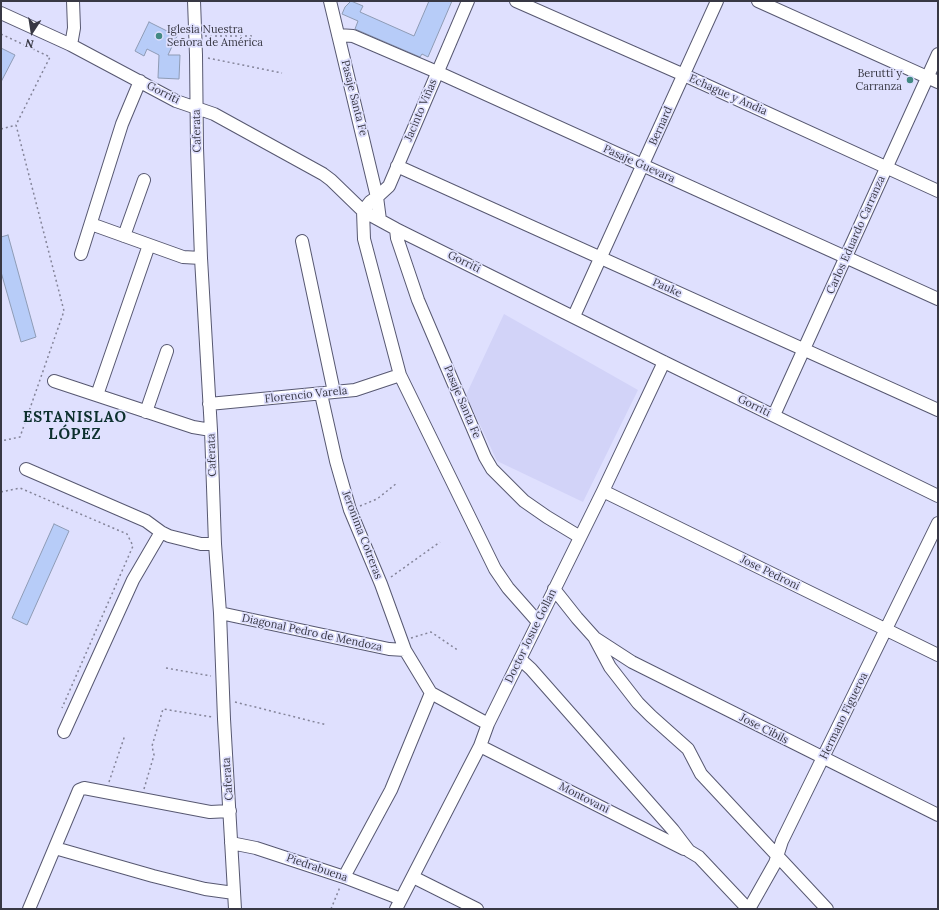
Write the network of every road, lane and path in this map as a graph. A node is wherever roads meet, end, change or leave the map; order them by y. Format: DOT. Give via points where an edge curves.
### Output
graph roads {
  1 [pos="72,1"];
  2 [pos="194,1"];
  3 [pos="330,1"];
  4 [pos="468,1"];
  5 [pos="516,1"];
  6 [pos="717,1"];
  7 [pos="758,1"];
  8 [pos="1,12"];
  9 [pos="1,34"];
  10 [pos="338,35"];
  11 [pos="196,36"];
  12 [pos="255,36"];
  13 [pos="71,45"];
  14 [pos="938,54"];
  15 [pos="196,55"];
  16 [pos="437,72"];
  17 [pos="282,73"];
  18 [pos="684,75"];
  19 [pos="933,80"];
  20 [pos="140,81"];
  21 [pos="196,108"];
  22 [pos="16,125"];
  23 [pos="1,129"];
  24 [pos="397,166"];
  25 [pos="642,166"];
  26 [pos="887,167"];
  27 [pos="144,180"];
  28 [pos="938,191"];
  29 [pos="377,197"];
  30 [pos="363,211"];
  31 [pos="380,220"];
  32 [pos="91,224"];
  33 [pos="396,228"];
  34 [pos="124,236"];
  35 [pos="302,241"];
  36 [pos="149,245"];
  37 [pos="81,254"];
  38 [pos="846,257"];
  39 [pos="201,258"];
  40 [pos="601,258"];
  41 [pos="938,299"];
  42 [pos="574,316"];
  43 [pos="804,349"];
  44 [pos="166,351"];
  45 [pos="664,362"];
  46 [pos="400,375"];
  47 [pos="54,381"];
  48 [pos="334,392"];
  49 [pos="321,394"];
  50 [pos="97,395"];
  51 [pos="209,404"];
  52 [pos="938,410"];
  53 [pos="146,412"];
  54 [pos="774,415"];
  55 [pos="211,430"];
  56 [pos="1,441"];
  57 [pos="26,469"];
  58 [pos="397,483"];
  59 [pos="603,491"];
  60 [pos="1,492"];
  61 [pos="938,496"];
  62 [pos="350,510"];
  63 [pos="938,523"];
  64 [pos="161,532"];
  65 [pos="580,537"];
  66 [pos="440,542"];
  67 [pos="215,544"];
  68 [pos="381,584"];
  69 [pos="554,589"];
  70 [pos="220,613"];
  71 [pos="538,622"];
  72 [pos="886,629"];
  73 [pos="594,637"];
  74 [pos="403,645"];
  75 [pos="459,651"];
  76 [pos="938,655"];
  77 [pos="520,659"];
  78 [pos="166,668"];
  79 [pos="222,677"];
  80 [pos="431,693"];
  81 [pos="223,699"];
  82 [pos="61,711"];
  83 [pos="224,719"];
  84 [pos="488,724"];
  85 [pos="327,725"];
  86 [pos="64,732"];
  87 [pos="125,735"];
  88 [pos="480,746"];
  89 [pos="823,758"];
  90 [pos="106,792"];
  91 [pos="140,799"];
  92 [pos="230,811"];
  93 [pos="938,815"];
  94 [pos="231,843"];
  95 [pos="55,848"];
  96 [pos="689,851"];
  97 [pos="778,857"];
  98 [pos="344,877"];
  99 [pos="413,877"];
  100 [pos="234,893"];
  101 [pos="398,904"];
  102 [pos="28,909"];
  103 [pos="235,909"];
  104 [pos="331,909"];
  105 [pos="477,909"];
  106 [pos="748,909"];
  107 [pos="827,909"];
  1 -- 13 [label="street" via="74,28"];
  2 -- 11 [label="street, Caferata"];
  3 -- 10 [label="street, Pasaje Santa Fe"];
  4 -- 16 [label="street, Jacinto Viñas"];
  5 -- 18 [label="street, Echague y Andia"];
  6 -- 18 [label="street, Bernard"];
  7 -- 19 [label="street"];
  8 -- 13 [label="street, Gorriti"];
  9 -- 22 [label="path" via="50,57"];
  10 -- 16 [label="street, Pasaje Guevara" via="353,36"];
  10 -- 29 [label="street, Pasaje Santa Fe"];
  11 -- 12 [label="path"];
  11 -- 15 [label="street, Caferata"];
  13 -- 20 [label="street, Gorriti"];
  14 -- 19 [label="street, Carlos Eduardo Carranza"];
  15 -- 17 [label="path"];
  15 -- 21 [label="street, Caferata"];
  16 -- 24 [label="street, Jacinto Viñas"];
  16 -- 25 [label="street, Pasaje Guevara"];
  18 -- 25 [label="street, Bernard"];
  18 -- 26 [label="street, Echague y Andia"];
  19 -- 26 [label="street, Carlos Eduardo Carranza"];
  20 -- 21 [label="street, Gorriti" via="176,101"];
  20 -- 32 [label="street" via="122,124"];
  21 -- 30 [label="street, Gorriti" via="214,114 322,174"];
  21 -- 39 [label="street, Caferata"];
  22 -- 23 [label="path"];
  22 -- 56 [label="path" via="64,311 20,436"];
  24 -- 29 [label="street, Jacinto Viñas" via="389,186"];
  24 -- 40 [label="street, Pauke"];
  25 -- 38 [label="street, Pasaje Guevara"];
  25 -- 40 [label="street, Bernard"];
  26 -- 28 [label="street, Echague y Andia"];
  26 -- 38 [label="street, Carlos Eduardo Carranza"];
  27 -- 34 [label="street"];
  29 -- 30 [label="street, Jacinto Viñas"];
  29 -- 31 [label="street, Pasaje Santa Fe"];
  30 -- 31 [label="street, Gorriti"];
  30 -- 46 [label="street" via="364,239"];
  31 -- 33 [label="street, Gorriti"];
  32 -- 34 [label="street"];
  32 -- 37 [label="street"];
  33 -- 42 [label="street, Gorriti"];
  33 -- 65 [label="street, Pasaje Santa Fe" via="418,300 485,457 492,468 524,501"];
  34 -- 36 [label="street"];
  35 -- 48 [label="street"];
  36 -- 39 [label="street" via="183,257"];
  36 -- 50 [label="street"];
  38 -- 41 [label="street, Pasaje Guevara"];
  38 -- 43 [label="street, Carlos Eduardo Carranza"];
  39 -- 51 [label="street, Caferata"];
  40 -- 42 [label="street, Bernard"];
  40 -- 43 [label="street, Pauke"];
  42 -- 45 [label="street, Gorriti"];
  43 -- 52 [label="street, Pauke"];
  43 -- 54 [label="street, Carlos Eduardo Carranza"];
  44 -- 53 [label="street"];
  45 -- 54 [label="street, Gorriti"];
  45 -- 59 [label="street, Doctor Josue Gollan"];
  46 -- 48 [label="street, Florencio Varela" via="355,390"];
  46 -- 71 [label="street" via="495,569"];
  47 -- 50 [label="street"];
  48 -- 49 [label="street, Florencio Varela"];
  49 -- 51 [label="street, Florencio Varela"];
  49 -- 62 [label="street, Jeronima Cotreras"];
  50 -- 53 [label="street"];
  51 -- 55 [label="street, Caferata"];
  53 -- 55 [label="street"];
  54 -- 61 [label="street, Gorriti"];
  55 -- 67 [label="street, Caferata"];
  57 -- 64 [label="street" via="146,521"];
  58 -- 62 [label="path" via="377,499"];
  59 -- 65 [label="street, Doctor Josue Gollan"];
  59 -- 72 [label="street, Jose Pedroni"];
  60 -- 82 [label="path" via="20,488 127,534 133,546"];
  62 -- 68 [label="street, Jeronima Cotreras"];
  63 -- 72 [label="street, Hermano Figueroa"];
  64 -- 67 [label="street" via="201,544"];
  64 -- 86 [label="street" via="133,580"];
  65 -- 69 [label="street, Doctor Josue Gollan"];
  66 -- 68 [label="path"];
  67 -- 70 [label="street, Caferata"];
  68 -- 74 [label="street, Jeronima Cotreras"];
  69 -- 71 [label="street, Doctor Josue Gollan"];
  69 -- 73 [label="street"];
  70 -- 74 [label="street, Diagonal Pedro de Mendoza" via="389,649"];
  70 -- 79 [label="street, Caferata"];
  71 -- 77 [label="street, Doctor Josue Gollan"];
  72 -- 76 [label="street, Jose Pedroni"];
  72 -- 89 [label="street, Hermano Figueroa"];
  73 -- 89 [label="street, Jose Cibils" via="632,662"];
  73 -- 97 [label="street" via="610,667 638,703 688,749 702,774"];
  74 -- 75 [label="path" via="431,632"];
  74 -- 80 [label="street"];
  77 -- 84 [label="street, Doctor Josue Gollan"];
  77 -- 96 [label="street"];
  78 -- 79 [label="path"];
  79 -- 81 [label="street, Caferata"];
  80 -- 84 [label="street"];
  80 -- 98 [label="street" via="391,790"];
  81 -- 83 [label="street, Caferata"];
  81 -- 85 [label="path"];
  83 -- 91 [label="path" via="163,710 152,746 154,754"];
  83 -- 92 [label="street, Caferata"];
  84 -- 88 [label="street, Doctor Josue Gollan"];
  87 -- 90 [label="path"];
  88 -- 96 [label="street, Montovani"];
  88 -- 99 [label="street, Doctor Josue Gollan"];
  89 -- 93 [label="street, Jose Cibils"];
  89 -- 97 [label="street, Hermano Figueroa" via="782,841"];
  90 -- 91 [label="street"];
  90 -- 95 [label="street" via="84,788 79,790"];
  91 -- 92 [label="street" via="210,812"];
  92 -- 94 [label="street, Caferata"];
  94 -- 98 [label="street, Piedrabuena" via="256,848"];
  94 -- 100 [label="street, Caferata"];
  95 -- 100 [label="street" via="205,889"];
  95 -- 102 [label="street"];
  96 -- 106 [label="street" via="699,857"];
  97 -- 106 [label="street, Hermano Figueroa"];
  97 -- 107 [label="street"];
  98 -- 101 [label="street, Piedrabuena"];
  98 -- 104 [label="path"];
  99 -- 101 [label="street, Doctor Josue Gollan"];
  99 -- 105 [label="street"];
  100 -- 103 [label="street, Caferata"];
}
